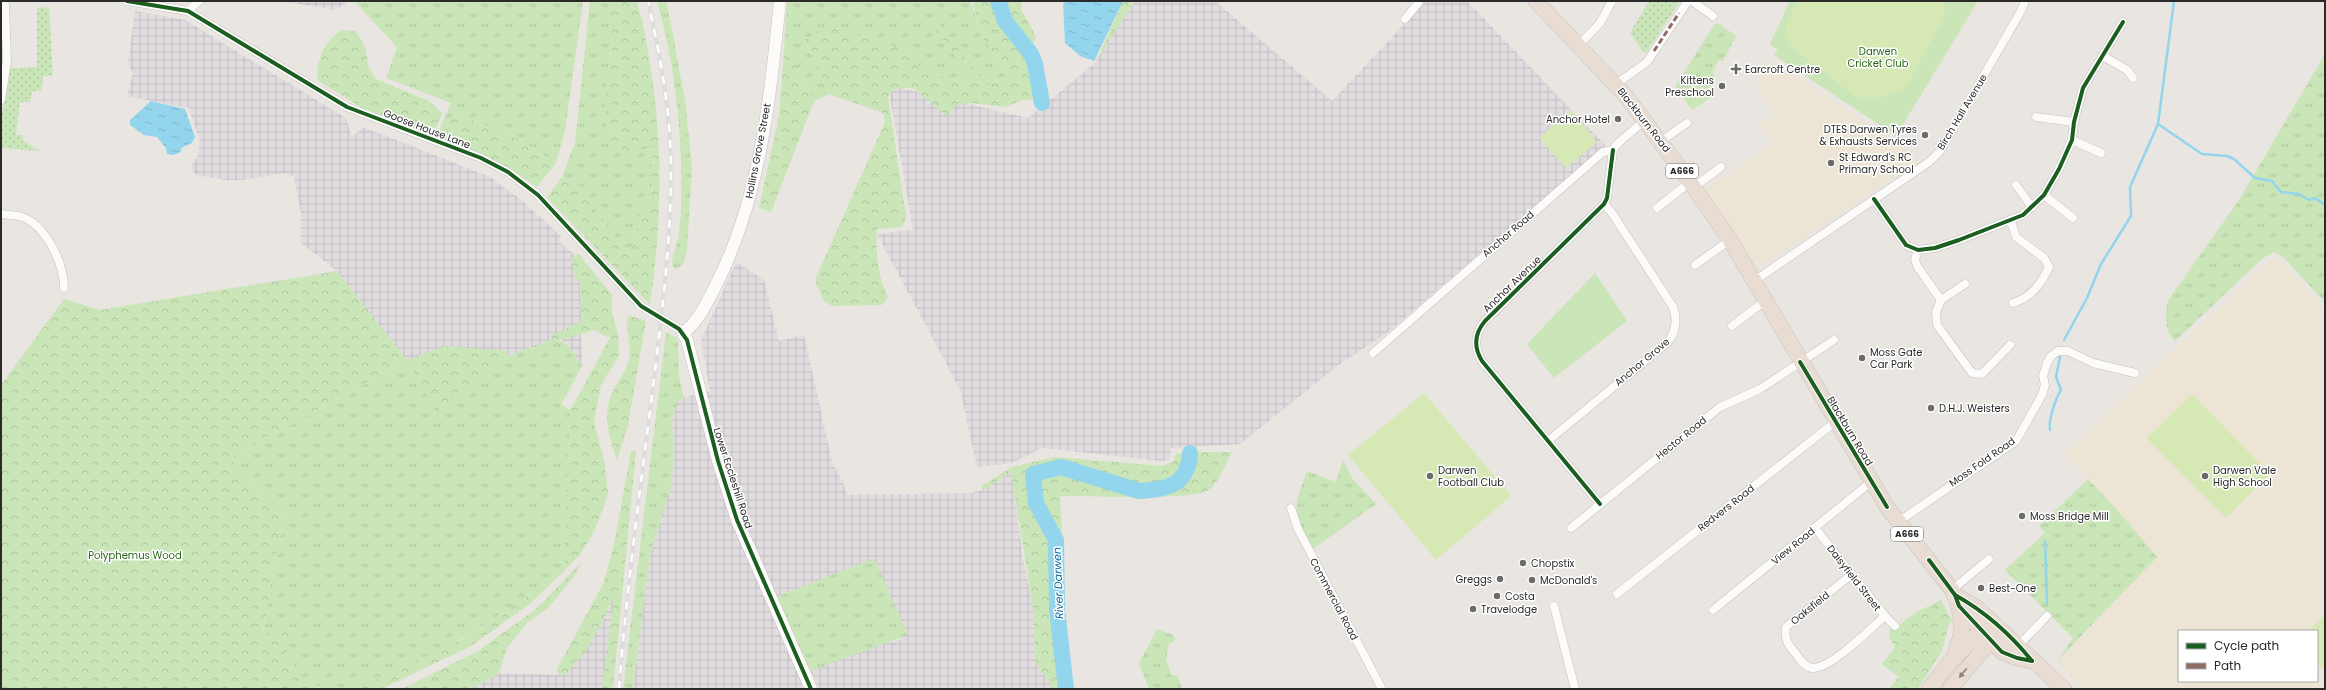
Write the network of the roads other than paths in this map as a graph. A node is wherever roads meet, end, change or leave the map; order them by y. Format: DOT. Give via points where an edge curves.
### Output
graph roads {
  1 [pos="2,1"];
  2 [pos="127,1"];
  3 [pos="199,1"];
  4 [pos="780,1"];
  5 [pos="1420,1"];
  6 [pos="1536,1"];
  7 [pos="1612,1"];
  8 [pos="1688,1"];
  9 [pos="1692,1"];
  10 [pos="2024,1"];
  11 [pos="188,11"];
  12 [pos="1714,16"];
  13 [pos="1404,19"];
  14 [pos="2123,22"];
  15 [pos="1579,45"];
  16 [pos="2103,56"];
  17 [pos="2133,78"];
  18 [pos="1616,84"];
  19 [pos="1,100"];
  20 [pos="2036,117"];
  21 [pos="1645,120"];
  22 [pos="2074,122"];
  23 [pos="1687,123"];
  24 [pos="2072,140"];
  25 [pos="1661,141"];
  26 [pos="1613,150"];
  27 [pos="2101,152"];
  28 [pos="1721,168"];
  29 [pos="1692,184"];
  30 [pos="2016,185"];
  31 [pos="2044,195"];
  32 [pos="1874,199"];
  33 [pos="1604,204"];
  34 [pos="2032,207"];
  35 [pos="1657,208"];
  36 [pos="1,214"];
  37 [pos="2073,218"];
  38 [pos="2011,221"];
  39 [pos="1730,240"];
  40 [pos="1918,250"];
  41 [pos="1695,266"];
  42 [pos="1754,281"];
  43 [pos="1965,284"];
  44 [pos="64,288"];
  45 [pos="1766,300"];
  46 [pos="1941,300"];
  47 [pos="2013,303"];
  48 [pos="1732,326"];
  49 [pos="681,331"];
  50 [pos="1834,340"];
  51 [pos="2010,345"];
  52 [pos="1373,353"];
  53 [pos="1800,362"];
  54 [pos="2135,373"];
  55 [pos="1835,422"];
  56 [pos="1548,440"];
  57 [pos="1871,482"];
  58 [pos="1600,504"];
  59 [pos="1292,508"];
  60 [pos="1898,522"];
  61 [pos="1571,528"];
  62 [pos="1815,528"];
  63 [pos="1989,559"];
  64 [pos="1851,575"];
  65 [pos="1617,594"];
  66 [pos="1955,597"];
  67 [pos="1554,606"];
  68 [pos="1713,610"];
  69 [pos="1885,616"];
  70 [pos="2047,616"];
  71 [pos="1895,626"];
  72 [pos="1991,630"];
  73 [pos="2019,645"];
  74 [pos="2002,652"];
  75 [pos="1975,656"];
  76 [pos="1951,661"];
  77 [pos="2032,661"];
  78 [pos="811,689"];
  79 [pos="1382,689"];
  80 [pos="1575,689"];
  81 [pos="1929,689"];
  82 [pos="1950,689"];
  83 [pos="2064,689"];
  1 -- 19 [label="street" via="5,5 8,61"];
  2 -- 11 [label="street, Goose House Lane"];
  3 -- 11 [label="street"];
  4 -- 49 [label="street, Hollins Grove Street" via="772,78 754,184 735,245 723,272 692,324"];
  5 -- 13 [label="street"];
  6 -- 15 [label="highway, Blackburn Road / A666"];
  7 -- 15 [label="street" via="1600,23"];
  8 -- 18 [label="street" via="1647,62"];
  9 -- 12 [label="street"];
  10 -- 32 [label="street, Birch Hall Avenue" via="2021,11 1940,151 1929,162"];
  11 -- 49 [label="street, Goose House Lane, bridge" via="347,107 481,158 508,172 538,195 641,306"];
  14 -- 16 [label="street"];
  15 -- 18 [label="highway, Blackburn Road / A666"];
  16 -- 17 [label="street" via="2127,70"];
  16 -- 22 [label="street" via="2083,88"];
  18 -- 21 [label="highway, Blackburn Road / A666"];
  20 -- 22 [label="street"];
  21 -- 25 [label="highway, Blackburn Road / A666"];
  21 -- 26 [label="street, Anchor Road"];
  22 -- 24 [label="street"];
  23 -- 25 [label="street"];
  24 -- 27 [label="street"];
  24 -- 31 [label="street"];
  25 -- 29 [label="highway, Blackburn Road / A666"];
  26 -- 33 [label="street"];
  26 -- 52 [label="street, Anchor Road" via="1603,152"];
  28 -- 29 [label="street"];
  29 -- 35 [label="street"];
  29 -- 39 [label="highway, Blackburn Road / A666"];
  30 -- 34 [label="street"];
  31 -- 34 [label="street"];
  31 -- 37 [label="street"];
  32 -- 40 [label="street" via="1906,245"];
  32 -- 42 [label="street, Birch Hall Avenue"];
  33 -- 56 [label="street, Anchor Avenue" via="1485,321 1476,338 1477,350 1482,361"];
  33 -- 56 [label="street, Anchor Grove" via="1673,308 1676,318 1675,329 1664,345"];
  34 -- 38 [label="street"];
  36 -- 44 [label="street" via="25,217 38,227 56,253 64,274"];
  38 -- 40 [label="street" via="1935,248"];
  38 -- 47 [label="street" via="2016,237 2044,258 2049,267 2039,287"];
  39 -- 41 [label="street"];
  39 -- 42 [label="highway, Blackburn Road / A666"];
  40 -- 46 [label="street" via="1915,259 1918,266"];
  42 -- 45 [label="highway, Blackburn Road / A666"];
  43 -- 46 [label="street"];
  45 -- 48 [label="street"];
  45 -- 53 [label="highway, Blackburn Road / A666"];
  46 -- 51 [label="street" via="1936,312 1937,324 1972,373 1982,374"];
  49 -- 78 [label="street, Lower Eccleshill Road" via="687,340 736,520"];
  50 -- 53 [label="street, Hector Road"];
  53 -- 55 [label="highway, Blackburn Road / A666"];
  53 -- 58 [label="street, Hector Road" via="1760,389 1720,407"];
  54 -- 60 [label="street, Moss Fold Road" via="2093,363 2068,351 2058,351 2047,363 2042,395 2016,441"];
  55 -- 57 [label="highway, Blackburn Road / A666"];
  55 -- 65 [label="street, Redvers Road"];
  56 -- 58 [label="street, Anchor Avenue"];
  57 -- 60 [label="highway, Blackburn Road / A666"];
  57 -- 62 [label="street, View Road"];
  58 -- 61 [label="street, Hector Road"];
  59 -- 79 [label="street, Commercial Road" via="1307,548"];
  60 -- 66 [label="highway, Blackburn Road / A666"];
  62 -- 64 [label="street, Daisyfield Street"];
  62 -- 68 [label="street, View Road"];
  63 -- 66 [label="street"];
  64 -- 69 [label="street, Daisyfield Street"];
  64 -- 69 [label="street, Oaksfield" via="1786,627 1784,635 1805,665 1812,668 1830,663"];
  66 -- 72 [label="highway, Blackburn Road / A666" via="1976,607"];
  66 -- 76 [label="highway" via="1962,632"];
  67 -- 80 [label="street"];
  69 -- 71 [label="street, Daisyfield Street"];
  70 -- 73 [label="street"];
  72 -- 73 [label="highway, Blackburn Road / A666"];
  72 -- 74 [label="highway, Blackburn Road / A666"];
  72 -- 75 [label="highway"];
  72 -- 76 [label="highway"];
  73 -- 77 [label="highway, Blackburn Road / A666"];
  74 -- 75 [label="highway"];
  74 -- 77 [label="highway, Blackburn Road / A666"];
  75 -- 82 [label="highway, one-way"];
  76 -- 81 [label="highway"];
  77 -- 83 [label="highway, Blackburn Road / A666"];
}
